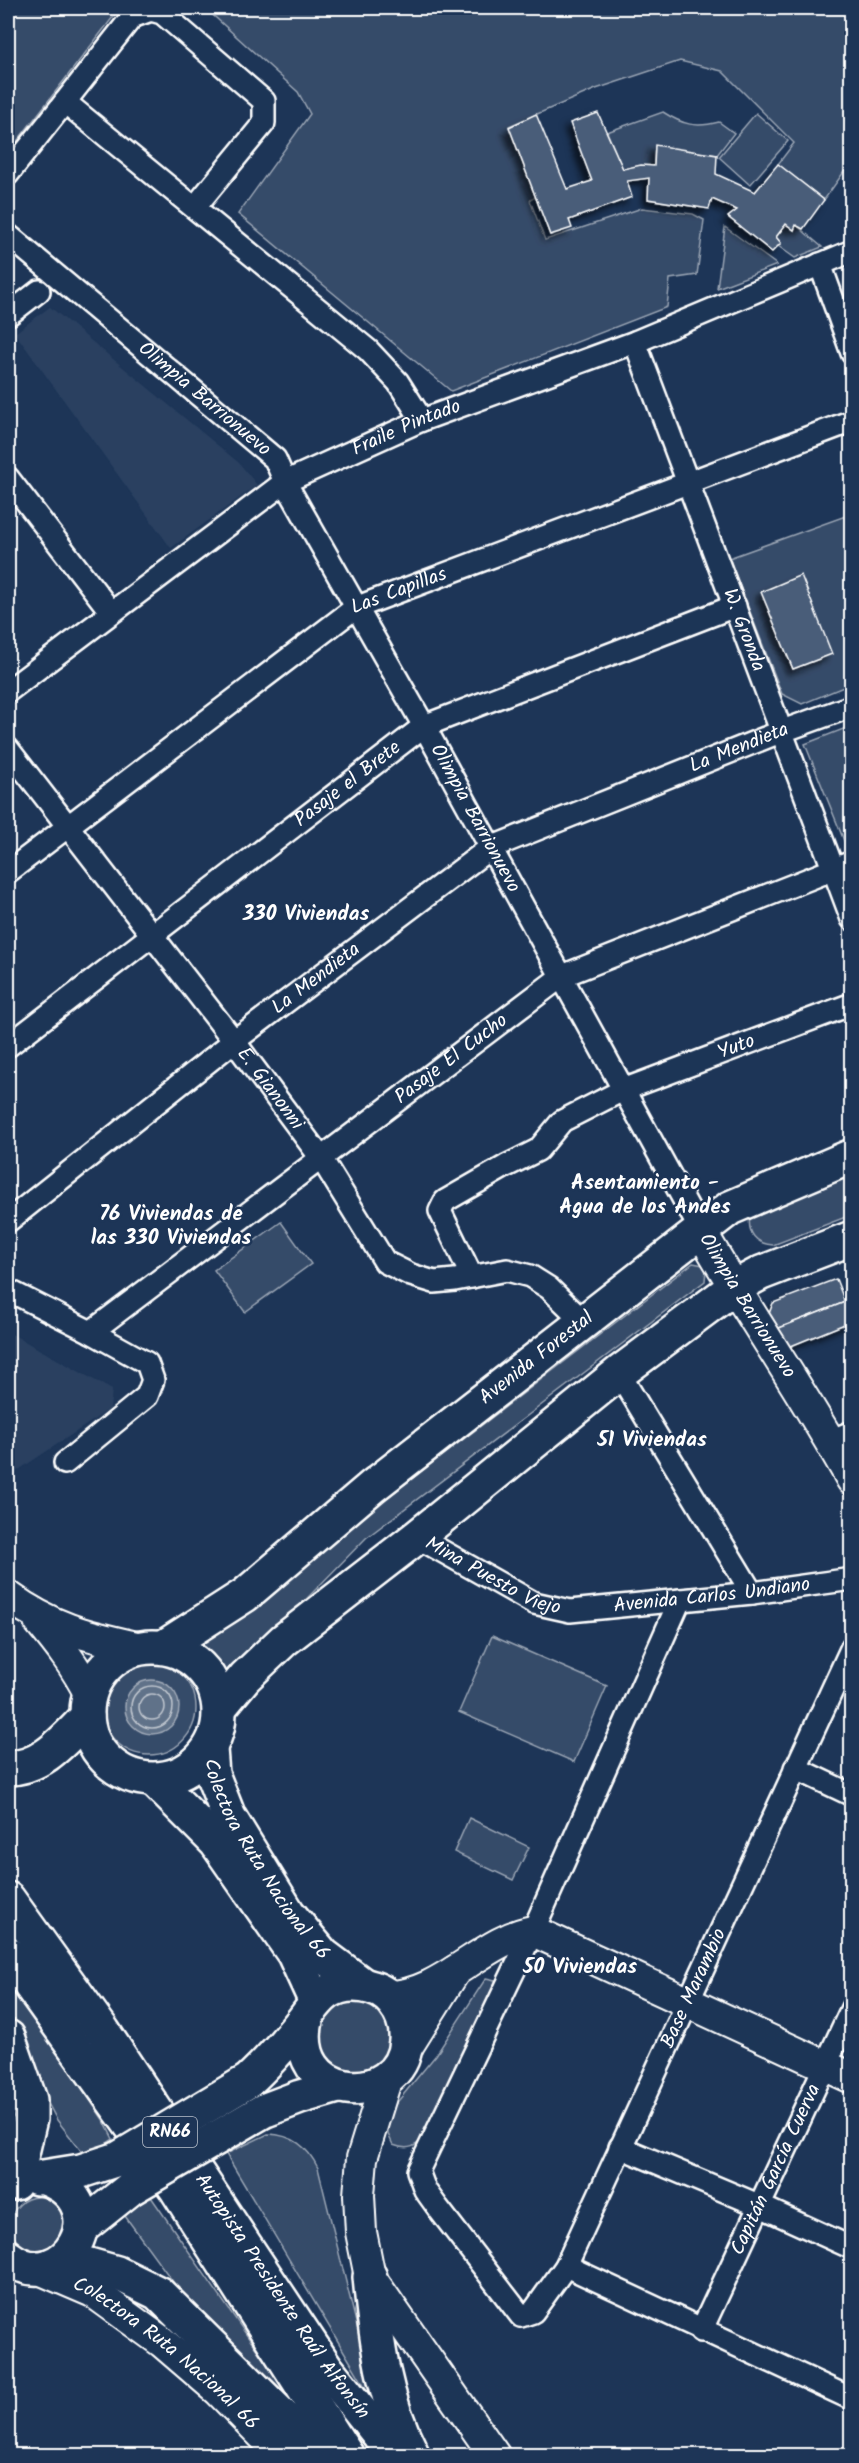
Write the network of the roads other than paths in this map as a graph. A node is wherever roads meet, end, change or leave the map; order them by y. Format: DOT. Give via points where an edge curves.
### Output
graph roads {
  1 [pos="65,102"];
  2 [pos="8,174"];
  3 [pos="195,207"];
  4 [pos="8,235"];
  5 [pos="852,251"];
  6 [pos="820,264"];
  7 [pos="39,291"];
  8 [pos="8,315"];
  9 [pos="635,342"];
  10 [pos="852,353"];
  11 [pos="422,420"];
  12 [pos="852,421"];
  13 [pos="8,477"];
  14 [pos="285,482"];
  15 [pos="687,483"];
  16 [pos="735,606"];
  17 [pos="355,608"];
  18 [pos="111,612"];
  19 [pos="8,691"];
  20 [pos="852,706"];
  21 [pos="424,726"];
  22 [pos="780,732"];
  23 [pos="8,749"];
  24 [pos="67,825"];
  25 [pos="490,848"];
  26 [pos="852,862"];
  27 [pos="832,870"];
  28 [pos="8,872"];
  29 [pos="852,919"];
  30 [pos="152,937"];
  31 [pos="562,975"];
  32 [pos="852,1004"];
  33 [pos="234,1041"];
  34 [pos="8,1046"];
  35 [pos="623,1090"];
  36 [pos="852,1156"];
  37 [pos="321,1158"];
  38 [pos="8,1221"];
  39 [pos="701,1231"];
  40 [pos="852,1238"];
  41 [pos="472,1277"];
  42 [pos="733,1288"];
  43 [pos="8,1290"];
  44 [pos="584,1322"];
  45 [pos="91,1332"];
  46 [pos="619,1374"];
  47 [pos="841,1437"];
  48 [pos="65,1463"];
  49 [pos="852,1480"];
  50 [pos="417,1537"];
  51 [pos="852,1579"];
  52 [pos="752,1593"];
  53 [pos="8,1596"];
  54 [pos="680,1600"];
  55 [pos="570,1611"];
  56 [pos="33,1614"];
  57 [pos="852,1647"];
  58 [pos="153,1648"];
  59 [pos="88,1706"];
  60 [pos="220,1707"];
  61 [pos="210,1749"];
  62 [pos="8,1768"];
  63 [pos="795,1768"];
  64 [pos="154,1780"];
  65 [pos="852,1795"];
  66 [pos="8,1899"];
  67 [pos="533,1931"];
  68 [pos="8,1954"];
  69 [pos="455,1971"];
  70 [pos="375,1990"];
  71 [pos="687,2001"];
  72 [pos="852,2007"];
  73 [pos="311,2009"];
  74 [pos="8,2037"];
  75 [pos="406,2049"];
  76 [pos="824,2065"];
  77 [pos="387,2077"];
  78 [pos="852,2078"];
  79 [pos="338,2086"];
  80 [pos="620,2147"];
  81 [pos="17,2183"];
  82 [pos="758,2205"];
  83 [pos="81,2228"];
  84 [pos="852,2248"];
  85 [pos="27,2264"];
  86 [pos="566,2266"];
  87 [pos="370,2277"];
  88 [pos="701,2331"];
  89 [pos="852,2399"];
  90 [pos="283,2456"];
  91 [pos="323,2456"];
  92 [pos="347,2456"];
  93 [pos="396,2456"];
  94 [pos="413,2456"];
  95 [pos="495,2456"];
  1 -- 2 [label="street"];
  1 -- 3 [label="street"];
  1 -- 3 [label="street" via="132,17 151,10 162,13 264,101 264,123"];
  3 -- 11 [label="street" via="368,350 398,382"];
  4 -- 14 [label="street, Olimpia Barrionuevo" via="275,459"];
  5 -- 6 [label="street, Fraile Pintado"];
  6 -- 9 [label="street, Fraile Pintado"];
  6 -- 10 [label="street"];
  7 -- 8 [label="street"];
  9 -- 11 [label="street, Fraile Pintado"];
  9 -- 15 [label="street, W. Gronda"];
  11 -- 14 [label="street, Fraile Pintado"];
  12 -- 15 [label="street, Las Capillas"];
  13 -- 18 [label="street"];
  14 -- 17 [label="street, Olimpia Barrionuevo"];
  14 -- 18 [label="street, Fraile Pintado"];
  15 -- 16 [label="street, W. Gronda"];
  15 -- 17 [label="street, Las Capillas"];
  16 -- 21 [label="street, Pasaje el Brete"];
  16 -- 22 [label="street, W. Gronda"];
  17 -- 21 [label="street, Olimpia Barrionuevo"];
  17 -- 24 [label="street, Las Capillas"];
  18 -- 19 [label="street, Fraile Pintado"];
  20 -- 22 [label="street, La Mendieta"];
  21 -- 25 [label="street, Olimpia Barrionuevo"];
  21 -- 30 [label="street, Pasaje el Brete"];
  22 -- 25 [label="street, La Mendieta"];
  22 -- 27 [label="street, W. Gronda"];
  23 -- 24 [label="street, E. Gianonni"];
  24 -- 28 [label="street, Las Capillas"];
  24 -- 30 [label="street, E. Gianonni"];
  25 -- 31 [label="street, Olimpia Barrionuevo"];
  25 -- 33 [label="street, La Mendieta"];
  26 -- 27 [label="street, Pasaje El Cucho"];
  27 -- 29 [label="street, W. Gronda"];
  27 -- 31 [label="street, Pasaje El Cucho"];
  30 -- 33 [label="street, E. Gianonni"];
  30 -- 34 [label="street, Pasaje el Brete"];
  31 -- 35 [label="street, Olimpia Barrionuevo"];
  31 -- 37 [label="street, Pasaje El Cucho"];
  32 -- 35 [label="street, Yuto"];
  33 -- 37 [label="street, E. Gianonni"];
  33 -- 38 [label="street, La Mendieta"];
  35 -- 39 [label="street, Olimpia Barrionuevo"];
  35 -- 41 [label="street, Yuto" via="562,1120 538,1150 445,1201 441,1211"];
  36 -- 39 [label="main road, Avenida Forestal" via="730,1208"];
  37 -- 41 [label="street, E. Gianonni" via="385,1262 434,1282"];
  37 -- 45 [label="street, Pasaje El Cucho"];
  39 -- 42 [label="street, Olimpia Barrionuevo"];
  39 -- 44 [label="main road, Avenida Forestal"];
  40 -- 42 [label="main road"];
  41 -- 44 [label="street, E. Gianonni" via="507,1270 530,1276 549,1288"];
  42 -- 46 [label="main road"];
  42 -- 47 [label="street, Olimpia Barrionuevo"];
  43 -- 45 [label="street"];
  44 -- 58 [label="main road, Avenida Forestal" via="373,1486 245,1595"];
  45 -- 48 [label="street" via="147,1363 153,1380 147,1396"];
  46 -- 50 [label="main road"];
  46 -- 52 [label="street"];
  47 -- 49 [label="street, Olimpia Barrionuevo"];
  50 -- 55 [label="street, Mina Puesto Viejo" via="534,1603"];
  50 -- 60 [label="main road" via="284,1641"];
  51 -- 52 [label="street, Avenida Carlos Undiano"];
  52 -- 54 [label="street, Avenida Carlos Undiano"];
  53 -- 56 [label="street"];
  54 -- 55 [label="street, Avenida Carlos Undiano"];
  54 -- 67 [label="street"];
  56 -- 58 [label="street" via="81,1635"];
  56 -- 59 [label="street" via="68,1656"];
  57 -- 63 [label="street, Base Marambio"];
  58 -- 59 [label="main road" via="121,1655 104,1668 92,1687"];
  58 -- 60 [label="main road" via="184,1654 202,1668 214,1686"];
  59 -- 62 [label="main road" via="58,1747 41,1760"];
  59 -- 64 [label="main road" via="88,1730 112,1766 132,1776"];
  60 -- 61 [label="main road" via="218,1729"];
  61 -- 64 [label="main road" via="195,1766 175,1776"];
  61 -- 70 [label="main road, Colectora Ruta Nacional 66" via="212,1774 229,1817 288,1913 323,1955"];
  63 -- 65 [label="street"];
  63 -- 71 [label="street, Base Marambio"];
  64 -- 73 [label="main road, Colectora Ruta Nacional 66" via="216,1842 294,1954"];
  66 -- 93 [label="main road, Autopista Presidente Raúl Alfonsín / RN66" via="103,2031 327,2369"];
  67 -- 69 [label="street" via="516,1934"];
  67 -- 71 [label="street"];
  67 -- 86 [label="street, Base Marambio" via="418,2171 425,2190 521,2316 533,2312"];
  68 -- 92 [label="main road, Autopista Presidente Raúl Alfonsín / RN66" via="177,2190"];
  69 -- 70 [label="street" via="399,1996"];
  69 -- 75 [label="street"];
  70 -- 73 [label="main road" via="346,1985 330,1991"];
  70 -- 75 [label="main road" via="402,2015"];
  71 -- 76 [label="street"];
  71 -- 80 [label="street, Base Marambio"];
  72 -- 76 [label="street, Capitán García Cuerva"];
  73 -- 79 [label="main road" via="303,2033 304,2049 311,2065"];
  73 -- 81 [label="main road, bridge" via="248,2081 118,2158 81,2171"];
  74 -- 81 [label="main road" via="30,2100"];
  75 -- 77 [label="main road"];
  76 -- 78 [label="street"];
  76 -- 82 [label="street, Capitán García Cuerva"];
  77 -- 79 [label="main road" via="372,2085"];
  77 -- 87 [label="street" via="363,2158 359,2195"];
  79 -- 83 [label="main road, bridge" via="263,2111 131,2188"];
  80 -- 82 [label="street"];
  80 -- 86 [label="street, Base Marambio"];
  81 -- 83 [label="main road" via="58,2183 79,2205"];
  82 -- 84 [label="street"];
  82 -- 88 [label="street, Capitán García Cuerva"];
  83 -- 85 [label="main road" via="74,2248"];
  85 -- 90 [label="street, Colectora Ruta Nacional 66" via="93,2292 136,2322 219,2391"];
  85 -- 91 [label="main road" via="117,2273 158,2293"];
  86 -- 88 [label="street"];
  87 -- 94 [label="main road" via="380,2366"];
  87 -- 95 [label="street"];
  88 -- 89 [label="street"];
}
